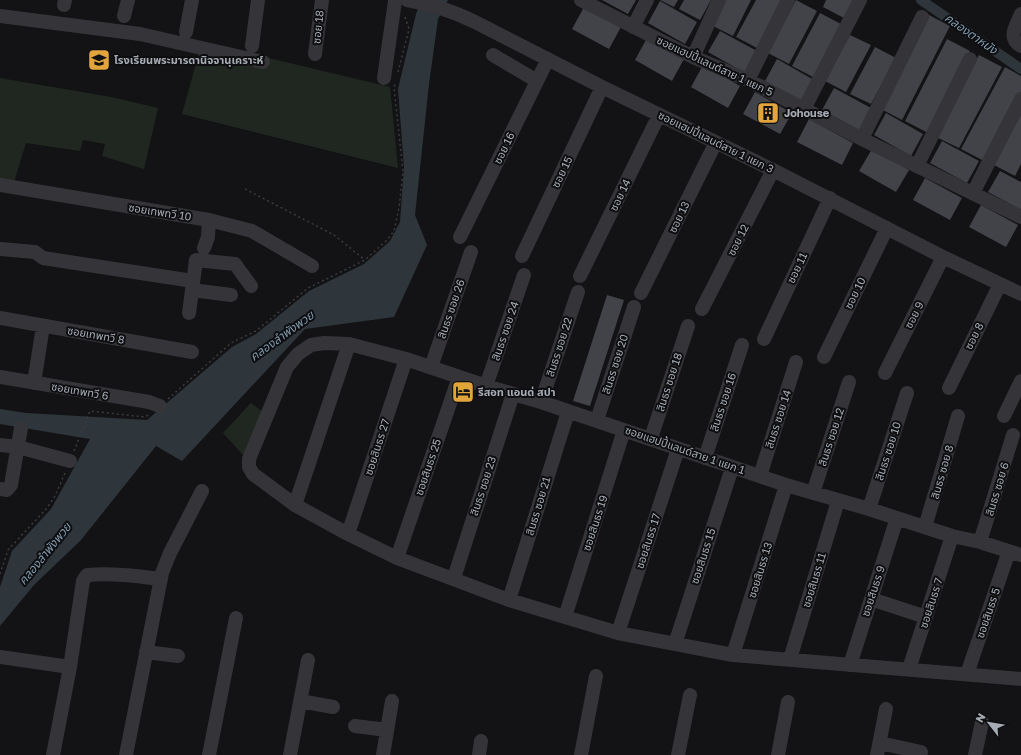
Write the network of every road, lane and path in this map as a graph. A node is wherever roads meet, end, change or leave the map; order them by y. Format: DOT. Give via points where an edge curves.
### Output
graph roads {
  1 [pos="128,0"];
  2 [pos="192,0"];
  3 [pos="258,0"];
  4 [pos="322,0"];
  5 [pos="581,0"];
  6 [pos="647,0"];
  7 [pos="720,0"];
  8 [pos="788,0"];
  9 [pos="860,0"];
  10 [pos="397,2"];
  11 [pos="1021,14"];
  12 [pos="0,16"];
  13 [pos="124,16"];
  14 [pos="922,17"];
  15 [pos="633,27"];
  16 [pos="186,32"];
  17 [pos="252,46"];
  18 [pos="1021,46"];
  19 [pos="315,54"];
  20 [pos="493,55"];
  21 [pos="693,57"];
  22 [pos="548,59"];
  23 [pos="970,59"];
  24 [pos="263,62"];
  25 [pos="398,72"];
  26 [pos="390,79"];
  27 [pos="748,80"];
  28 [pos="537,81"];
  29 [pos="602,87"];
  30 [pos="1021,99"];
  31 [pos="804,109"];
  32 [pos="659,115"];
  33 [pos="862,139"];
  34 [pos="716,142"];
  35 [pos="917,166"];
  36 [pos="773,170"];
  37 [pos="0,185"];
  38 [pos="245,189"];
  39 [pos="973,193"];
  40 [pos="830,198"];
  41 [pos="1021,217"];
  42 [pos="209,220"];
  43 [pos="887,228"];
  44 [pos="460,237"];
  45 [pos="204,248"];
  46 [pos="0,249"];
  47 [pos="471,252"];
  48 [pos="522,256"];
  49 [pos="943,256"];
  50 [pos="366,260"];
  51 [pos="312,266"];
  52 [pos="524,276"];
  53 [pos="580,276"];
  54 [pos="1000,284"];
  55 [pos="193,286"];
  56 [pos="252,286"];
  57 [pos="578,292"];
  58 [pos="641,293"];
  59 [pos="1021,294"];
  60 [pos="231,295"];
  61 [pos="634,307"];
  62 [pos="702,309"];
  63 [pos="188,313"];
  64 [pos="0,318"];
  65 [pos="43,326"];
  66 [pos="688,326"];
  67 [pos="764,339"];
  68 [pos="349,344"];
  69 [pos="742,345"];
  70 [pos="192,352"];
  71 [pos="824,358"];
  72 [pos="406,359"];
  73 [pos="796,362"];
  74 [pos="431,367"];
  75 [pos="885,373"];
  76 [pos="0,377"];
  77 [pos="459,377"];
  78 [pos="1021,381"];
  79 [pos="849,382"];
  80 [pos="34,383"];
  81 [pos="486,386"];
  82 [pos="949,388"];
  83 [pos="907,393"];
  84 [pos="513,394"];
  85 [pos="541,402"];
  86 [pos="160,406"];
  87 [pos="568,412"];
  88 [pos="958,416"];
  89 [pos="1004,416"];
  90 [pos="597,420"];
  91 [pos="21,428"];
  92 [pos="624,430"];
  93 [pos="1013,435"];
  94 [pos="651,438"];
  95 [pos="79,439"];
  96 [pos="0,445"];
  97 [pos="18,447"];
  98 [pos="678,449"];
  99 [pos="705,458"];
  100 [pos="70,461"];
  101 [pos="732,468"];
  102 [pos="760,476"];
  103 [pos="786,485"];
  104 [pos="0,489"];
  105 [pos="202,491"];
  106 [pos="813,493"];
  107 [pos="55,496"];
  108 [pos="838,501"];
  109 [pos="295,505"];
  110 [pos="869,509"];
  111 [pos="897,518"];
  112 [pos="925,527"];
  113 [pos="348,534"];
  114 [pos="952,536"];
  115 [pos="980,542"];
  116 [pos="1015,553"];
  117 [pos="397,558"];
  118 [pos="0,574"];
  119 [pos="454,578"];
  120 [pos="161,579"];
  121 [pos="871,599"];
  122 [pos="509,600"];
  123 [pos="565,617"];
  124 [pos="926,617"];
  125 [pos="236,618"];
  126 [pos="618,633"];
  127 [pos="675,644"];
  128 [pos="146,652"];
  129 [pos="733,655"];
  130 [pos="178,656"];
  131 [pos="0,658"];
  132 [pos="790,659"];
  133 [pos="308,660"];
  134 [pos="850,665"];
  135 [pos="70,667"];
  136 [pos="909,669"];
  137 [pos="967,674"];
  138 [pos="596,676"];
  139 [pos="1021,679"];
  140 [pos="690,695"];
  141 [pos="300,701"];
  142 [pos="392,701"];
  143 [pos="788,702"];
  144 [pos="333,707"];
  145 [pos="886,709"];
  146 [pos="982,722"];
  147 [pos="355,726"];
  148 [pos="387,730"];
  149 [pos="481,741"];
  150 [pos="878,749"];
  151 [pos="921,752"];
  152 [pos="53,755"];
  153 [pos="126,755"];
  154 [pos="209,755"];
  155 [pos="290,755"];
  156 [pos="383,755"];
  157 [pos="479,755"];
  158 [pos="581,755"];
  159 [pos="678,755"];
  160 [pos="778,755"];
  161 [pos="975,755"];
  1 -- 13 [label="street"];
  2 -- 16 [label="street"];
  3 -- 17 [label="street"];
  4 -- 19 [label="street, ซอย 18"];
  5 -- 15 [label="street, ซอยแฮปปี้แลนด์สาย 1 แยก 5"];
  6 -- 15 [label="street"];
  7 -- 21 [label="street"];
  8 -- 27 [label="street"];
  9 -- 31 [label="street"];
  10 -- 22 [label="street, ซอยแฮปปี้แลนด์สาย 1 แยก 3" via="426,3 458,13"];
  10 -- 25 [label="path" via="409,29"];
  10 -- 26 [label="street"];
  11 -- 18 [label="street" via="1013,39"];
  12 -- 24 [label="street" via="140,34"];
  14 -- 33 [label="street"];
  15 -- 21 [label="street, ซอยแฮปปี้แลนด์สาย 1 แยก 5"];
  20 -- 28 [label="street"];
  21 -- 27 [label="street, ซอยแฮปปี้แลนด์สาย 1 แยก 5"];
  22 -- 28 [label="street, ซอย 16"];
  22 -- 29 [label="street, ซอยแฮปปี้แลนด์สาย 1 แยก 3"];
  23 -- 35 [label="street"];
  26 -- 50 [label="path" via="394,87 403,172 399,208 394,230"];
  27 -- 31 [label="street, ซอยแฮปปี้แลนด์สาย 1 แยก 5"];
  28 -- 44 [label="street, ซอย 16"];
  29 -- 32 [label="street, ซอยแฮปปี้แลนด์สาย 1 แยก 3"];
  29 -- 48 [label="street, ซอย 15"];
  30 -- 39 [label="street"];
  31 -- 33 [label="street, ซอยแฮปปี้แลนด์สาย 1 แยก 5"];
  32 -- 34 [label="street, ซอยแฮปปี้แลนด์สาย 1 แยก 3"];
  32 -- 53 [label="street, ซอย 14"];
  33 -- 35 [label="street, ซอยแฮปปี้แลนด์สาย 1 แยก 5"];
  34 -- 36 [label="street, ซอยแฮปปี้แลนด์สาย 1 แยก 3"];
  34 -- 58 [label="street, ซอย 13"];
  35 -- 39 [label="street, ซอยแฮปปี้แลนด์สาย 1 แยก 5"];
  36 -- 40 [label="street, ซอยแฮปปี้แลนด์สาย 1 แยก 3"];
  36 -- 62 [label="street, ซอย 12"];
  37 -- 42 [label="street, ซอยเทพทวี 10"];
  38 -- 50 [label="path" via="334,235"];
  39 -- 41 [label="street, ซอยแฮปปี้แลนด์สาย 1 แยก 5"];
  40 -- 43 [label="street, ซอยแฮปปี้แลนด์สาย 1 แยก 3"];
  40 -- 67 [label="street, ซอย 11"];
  42 -- 45 [label="street" via="208,237"];
  42 -- 51 [label="street, ซอยเทพทวี 10" via="252,231"];
  43 -- 49 [label="street, ซอยแฮปปี้แลนด์สาย 1 แยก 3"];
  43 -- 71 [label="street, ซอย 10"];
  46 -- 55 [label="street" via="35,252 43,258"];
  47 -- 74 [label="street, สินธร ซอย 26"];
  49 -- 54 [label="street, ซอยแฮปปี้แลนด์สาย 1 แยก 3"];
  49 -- 75 [label="street, ซอย 9"];
  50 -- 86 [label="path" via="308,288 256,331 231,343"];
  52 -- 81 [label="street, สินธร ซอย 24"];
  54 -- 59 [label="street, ซอยแฮปปี้แลนด์สาย 1 แยก 3"];
  54 -- 82 [label="street, ซอย 8"];
  55 -- 56 [label="street" via="196,260 235,264"];
  55 -- 60 [label="street"];
  55 -- 63 [label="street"];
  57 -- 85 [label="street, สินธร ซอย 22"];
  61 -- 90 [label="street, สินธร ซอย 20"];
  64 -- 65 [label="street, ซอยเทพทวี 8"];
  65 -- 70 [label="street, ซอยเทพทวี 8"];
  65 -- 80 [label="street"];
  66 -- 94 [label="street, สินธร ซอย 18"];
  68 -- 72 [label="street, ซอยแฮปปี้แลนด์สาย 1 แยก 1"];
  68 -- 109 [label="street"];
  68 -- 109 [label="street, ซอยแฮปปี้แลนด์สาย 1 แยก 1" via="311,345 298,354 287,367 249,459 249,467 253,474"];
  69 -- 99 [label="street, สินธร ซอย 16"];
  72 -- 74 [label="street, ซอยแฮปปี้แลนด์สาย 1 แยก 1"];
  72 -- 113 [label="street, ซอยสินธร 27"];
  73 -- 102 [label="street, สินธร ซอย 14"];
  74 -- 77 [label="street, ซอยแฮปปี้แลนด์สาย 1 แยก 1"];
  76 -- 80 [label="street, ซอยเทพทวี 6"];
  77 -- 81 [label="street, ซอยแฮปปี้แลนด์สาย 1 แยก 1"];
  77 -- 117 [label="street, ซอยสินธร 25"];
  78 -- 89 [label="street"];
  79 -- 106 [label="street, สินธร ซอย 12"];
  80 -- 86 [label="street, ซอยเทพทวี 6"];
  81 -- 84 [label="street, ซอยแฮปปี้แลนด์สาย 1 แยก 1"];
  83 -- 110 [label="street, สินธร ซอย 10"];
  84 -- 85 [label="street, ซอยแฮปปี้แลนด์สาย 1 แยก 1"];
  84 -- 119 [label="street, สินธร ซอย 23"];
  85 -- 87 [label="street, ซอยแฮปปี้แลนด์สาย 1 แยก 1"];
  86 -- 95 [label="path" via="145,417 90,411"];
  87 -- 90 [label="street, ซอยแฮปปี้แลนด์สาย 1 แยก 1"];
  87 -- 122 [label="street, สินธร ซอย 21"];
  88 -- 112 [label="street, สินธร ซอย 8"];
  90 -- 92 [label="street, ซอยแฮปปี้แลนด์สาย 1 แยก 1"];
  91 -- 97 [label="street"];
  92 -- 94 [label="street, ซอยแฮปปี้แลนด์สาย 1 แยก 1"];
  92 -- 123 [label="street, ซอยสินธร 19"];
  93 -- 115 [label="street, สินธร ซอย 6"];
  94 -- 98 [label="street, ซอยแฮปปี้แลนด์สาย 1 แยก 1"];
  96 -- 97 [label="street"];
  97 -- 100 [label="street"];
  97 -- 104 [label="street" via="11,485 7,490"];
  98 -- 99 [label="street, ซอยแฮปปี้แลนด์สาย 1 แยก 1"];
  98 -- 126 [label="street, ซอยสินธร 17"];
  99 -- 101 [label="street, ซอยแฮปปี้แลนด์สาย 1 แยก 1"];
  101 -- 102 [label="street, ซอยแฮปปี้แลนด์สาย 1 แยก 1"];
  101 -- 127 [label="street, ซอยสินธร 15"];
  102 -- 103 [label="street, ซอยแฮปปี้แลนด์สาย 1 แยก 1"];
  103 -- 106 [label="street, ซอยแฮปปี้แลนด์สาย 1 แยก 1"];
  103 -- 129 [label="street, ซอยสินธร 13"];
  105 -- 120 [label="street" via="170,553"];
  106 -- 108 [label="street, ซอยแฮปปี้แลนด์สาย 1 แยก 1"];
  107 -- 118 [label="path" via="8,550"];
  108 -- 110 [label="street, ซอยแฮปปี้แลนด์สาย 1 แยก 1"];
  108 -- 132 [label="street, ซอยสินธร 11"];
  109 -- 113 [label="street, ซอยแฮปปี้แลนด์สาย 1 แยก 1"];
  110 -- 111 [label="street, ซอยแฮปปี้แลนด์สาย 1 แยก 1"];
  111 -- 112 [label="street, ซอยแฮปปี้แลนด์สาย 1 แยก 1"];
  111 -- 121 [label="street, ซอยสินธร 9"];
  112 -- 114 [label="street, ซอยแฮปปี้แลนด์สาย 1 แยก 1"];
  113 -- 117 [label="street, ซอยแฮปปี้แลนด์สาย 1 แยก 1"];
  114 -- 115 [label="street, ซอยแฮปปี้แลนด์สาย 1 แยก 1"];
  114 -- 124 [label="street, ซอยสินธร 7"];
  115 -- 116 [label="street, ซอยแฮปปี้แลนด์สาย 1 แยก 1"];
  116 -- 137 [label="street, ซอยสินธร 5"];
  117 -- 119 [label="street, ซอยแฮปปี้แลนด์สาย 1 แยก 1"];
  119 -- 122 [label="street, ซอยแฮปปี้แลนด์สาย 1 แยก 1"];
  120 -- 128 [label="street"];
  120 -- 135 [label="street" via="123,574 87,575 83,581"];
  121 -- 124 [label="street"];
  121 -- 134 [label="street, ซอยสินธร 9"];
  122 -- 123 [label="street, ซอยแฮปปี้แลนด์สาย 1 แยก 1"];
  123 -- 126 [label="street, ซอยแฮปปี้แลนด์สาย 1 แยก 1"];
  124 -- 136 [label="street, ซอยสินธร 7"];
  125 -- 154 [label="street"];
  126 -- 127 [label="street, ซอยแฮปปี้แลนด์สาย 1 แยก 1"];
  127 -- 129 [label="street, ซอยแฮปปี้แลนด์สาย 1 แยก 1"];
  128 -- 130 [label="street"];
  128 -- 153 [label="street"];
  129 -- 132 [label="street, ซอยแฮปปี้แลนด์สาย 1 แยก 1"];
  131 -- 135 [label="street"];
  132 -- 134 [label="street, ซอยแฮปปี้แลนด์สาย 1 แยก 1"];
  133 -- 141 [label="street"];
  134 -- 136 [label="street, ซอยแฮปปี้แลนด์สาย 1 แยก 1"];
  135 -- 152 [label="street"];
  136 -- 137 [label="street, ซอยแฮปปี้แลนด์สาย 1 แยก 1"];
  137 -- 139 [label="street, ซอยแฮปปี้แลนด์สาย 1 แยก 1"];
  138 -- 158 [label="street"];
  140 -- 159 [label="street"];
  141 -- 144 [label="street"];
  141 -- 155 [label="street"];
  142 -- 148 [label="street"];
  143 -- 160 [label="street"];
  145 -- 150 [label="street"];
  146 -- 161 [label="street"];
  147 -- 148 [label="street"];
  148 -- 156 [label="street"];
  149 -- 157 [label="street"];
  150 -- 151 [label="street"];
}
